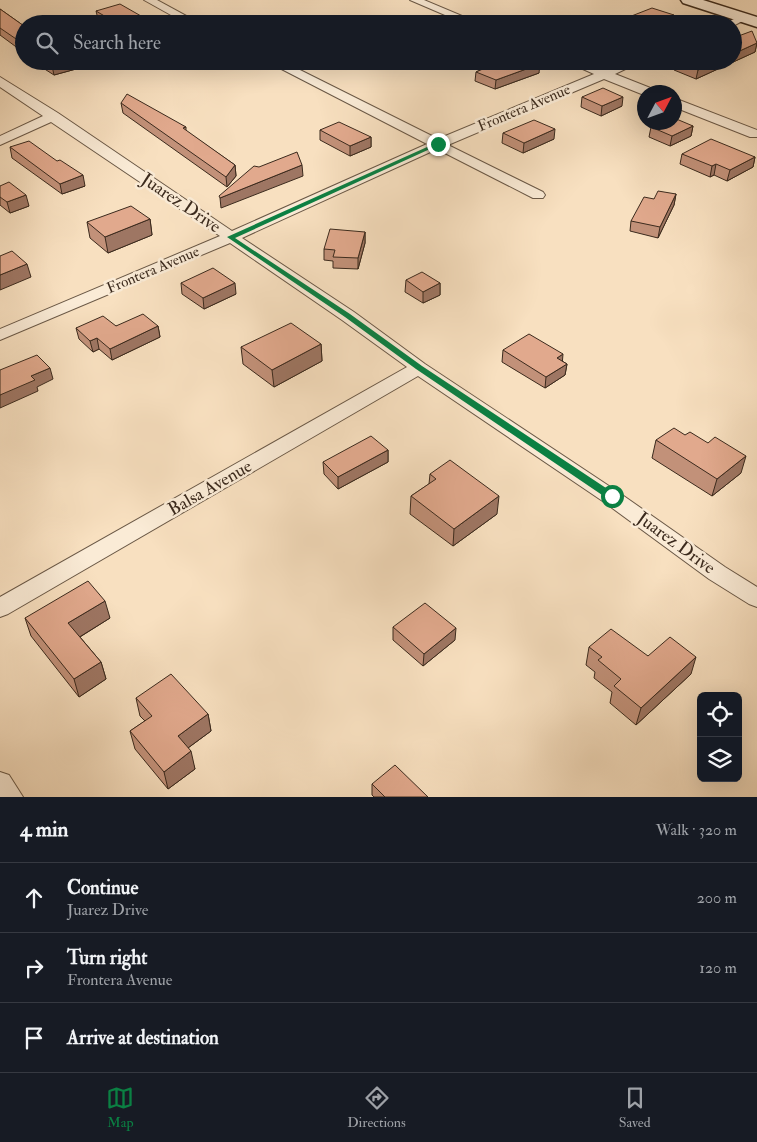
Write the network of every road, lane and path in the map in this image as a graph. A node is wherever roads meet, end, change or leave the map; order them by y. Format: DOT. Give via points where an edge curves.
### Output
graph roads {
  1 [pos="149,0"];
  2 [pos="416,0"];
  3 [pos="688,0"];
  4 [pos="178,15"];
  5 [pos="454,15"];
  6 [pos="734,15"];
  7 [pos="290,70"];
  8 [pos="594,70"];
  9 [pos="614,70"];
  10 [pos="604,74"];
  11 [pos="0,81"];
  12 [pos="637,87"];
  13 [pos="682,105"];
  14 [pos="53,116"];
  15 [pos="755,134"];
  16 [pos="0,141"];
  17 [pos="438,144"];
  18 [pos="538,196"];
  19 [pos="230,237"];
  20 [pos="0,335"];
  21 [pos="419,368"];
  22 [pos="757,598"];
  23 [pos="0,608"];
  24 [pos="0,784"];
  25 [pos="9,797"];
  1 -- 4 [label="street"];
  2 -- 5 [label="street"];
  3 -- 6 [label="main road"];
  7 -- 17 [label="street"];
  8 -- 10 [label="street"];
  9 -- 10 [label="street, Frontera Avenue"];
  10 -- 12 [label="street"];
  10 -- 17 [label="street, Frontera Avenue"];
  11 -- 14 [label="street, Juarez Drive"];
  13 -- 15 [label="street"];
  14 -- 16 [label="street"];
  14 -- 19 [label="street, Juarez Drive"];
  17 -- 18 [label="street"];
  17 -- 19 [label="street, Frontera Avenue"];
  19 -- 20 [label="street, Frontera Avenue"];
  19 -- 21 [label="street, Juarez Drive"];
  21 -- 22 [label="street, Juarez Drive" via="612,496 717,573"];
  21 -- 23 [label="street, Balsa Avenue"];
  24 -- 25 [label="street"];
}
